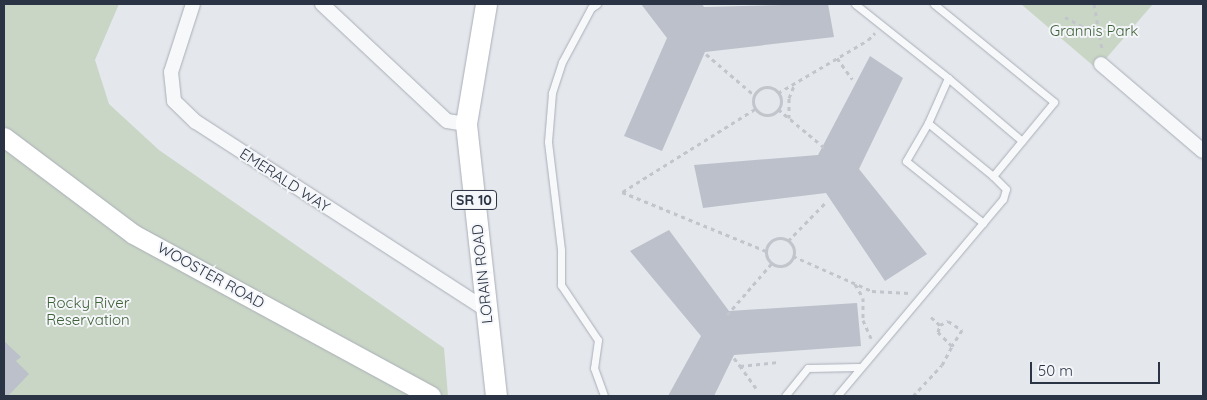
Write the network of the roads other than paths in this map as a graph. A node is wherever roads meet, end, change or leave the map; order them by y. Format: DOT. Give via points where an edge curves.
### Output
graph roads {
  1 [pos="193,4"];
  2 [pos="322,4"];
  3 [pos="486,4"];
  4 [pos="596,4"];
  5 [pos="855,4"];
  6 [pos="934,4"];
  7 [pos="1101,64"];
  8 [pos="948,78"];
  9 [pos="928,123"];
  10 [pos="466,124"];
  11 [pos="4,137"];
  12 [pos="1022,141"];
  13 [pos="1203,151"];
  14 [pos="993,176"];
  15 [pos="983,223"];
  16 [pos="485,309"];
  17 [pos="859,367"];
  18 [pos="431,396"];
  19 [pos="496,396"];
  20 [pos="604,396"];
  21 [pos="785,396"];
  22 [pos="837,396"];
  1 -- 16 [label="street, EMERALD WAY" via="171,72 174,101 196,122"];
  2 -- 10 [label="street" via="447,121"];
  3 -- 10 [label="main road, LORAIN ROAD / SR 10"];
  4 -- 20 [label="lane" via="562,62 552,93 548,142 561,250 561,284 598,340 594,368"];
  5 -- 8 [label="lane"];
  6 -- 12 [label="lane" via="1054,102"];
  7 -- 13 [label="street"];
  8 -- 9 [label="lane"];
  8 -- 12 [label="lane"];
  9 -- 14 [label="lane"];
  9 -- 15 [label="lane" via="906,161"];
  10 -- 16 [label="main road, LORAIN ROAD / SR 10"];
  11 -- 18 [label="street, WOOSTER ROAD" via="133,234"];
  12 -- 14 [label="lane"];
  14 -- 15 [label="lane" via="1006,189 1003,199"];
  15 -- 17 [label="lane"];
  16 -- 19 [label="main road, LORAIN ROAD / SR 10"];
  17 -- 21 [label="lane" via="808,368"];
  17 -- 22 [label="lane"];
}
